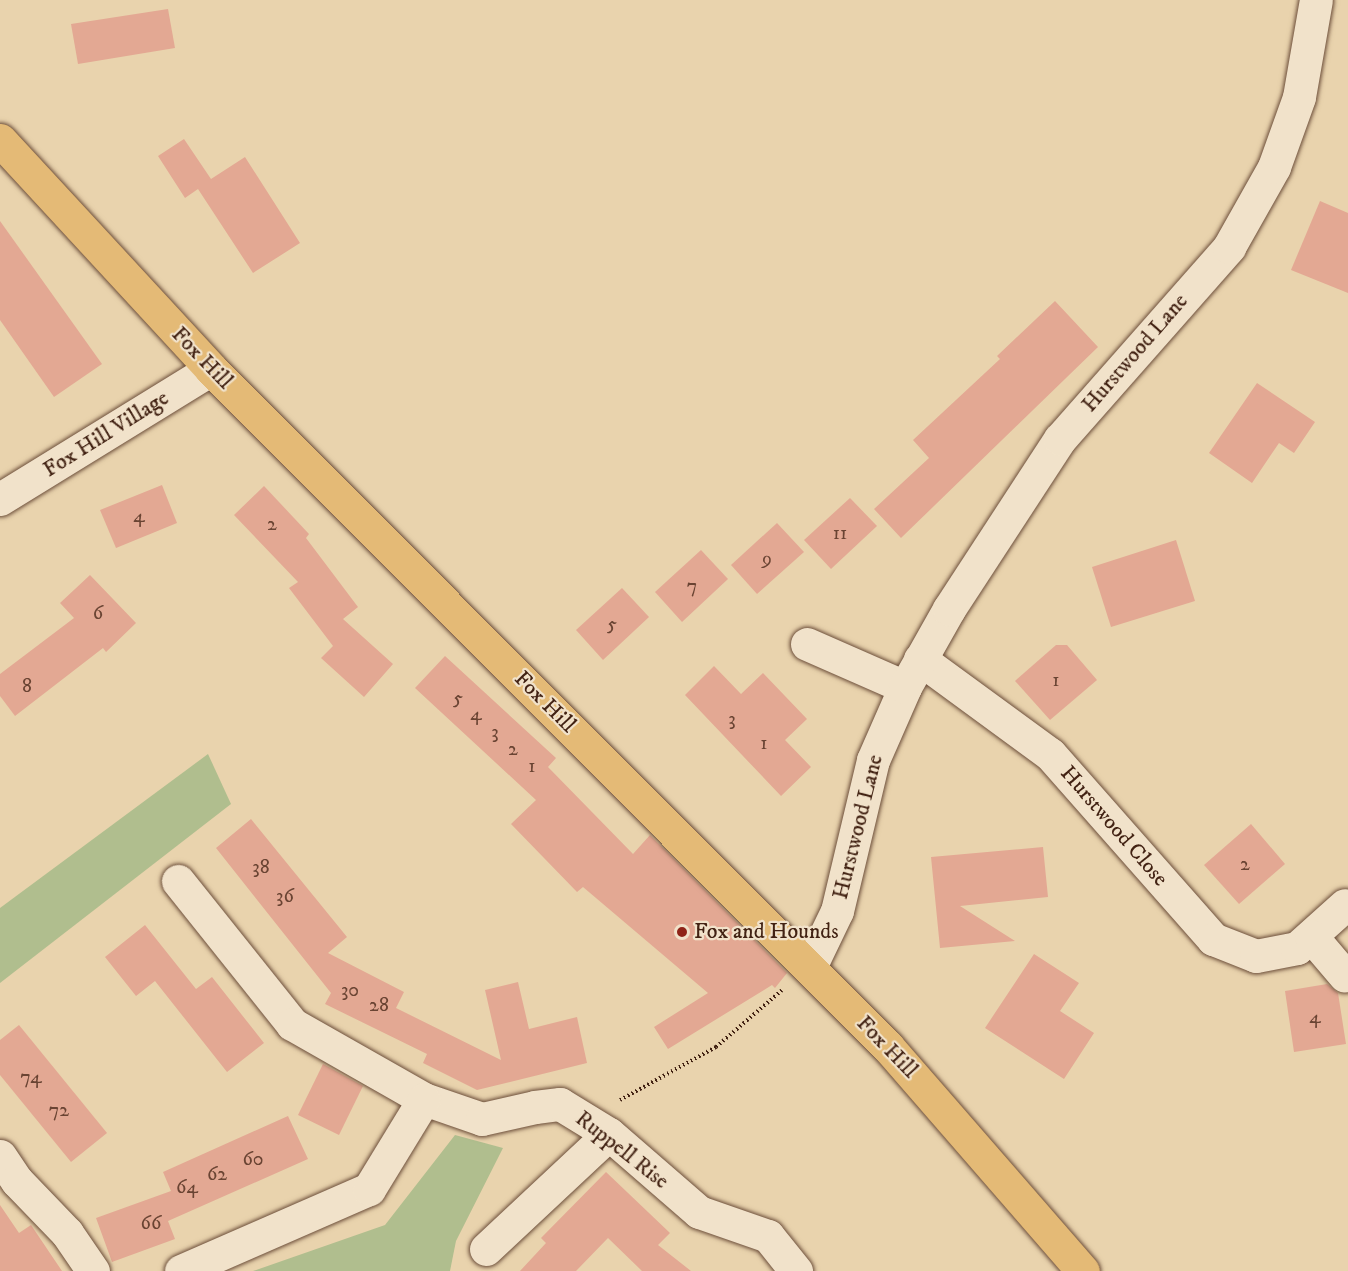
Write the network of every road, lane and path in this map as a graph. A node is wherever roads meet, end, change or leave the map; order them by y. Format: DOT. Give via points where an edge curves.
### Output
graph roads {
  1 [pos="1316,0"];
  2 [pos="0,140"];
  3 [pos="211,369"];
  4 [pos="0,499"];
  5 [pos="807,644"];
  6 [pos="912,673"];
  7 [pos="178,881"];
  8 [pos="1345,905"];
  9 [pos="1311,936"];
  10 [pos="810,967"];
  11 [pos="1345,976"];
  12 [pos="424,1099"];
  13 [pos="609,1134"];
  14 [pos="0,1156"];
  15 [pos="486,1249"];
  16 [pos="93,1271"];
  17 [pos="181,1271"];
  18 [pos="796,1271"];
  19 [pos="1083,1271"];
  1 -- 6 [label="street, Hurstwood Lane" via="1299,97 1274,167 1229,247 1060,439"];
  2 -- 3 [label="main road, Fox Hill"];
  3 -- 4 [label="street, Fox Hill Village"];
  3 -- 10 [label="main road, Fox Hill"];
  5 -- 6 [label="street"];
  6 -- 9 [label="street, Hurstwood Close" via="1050,754 1213,939 1256,956 1297,948"];
  6 -- 10 [label="street, Hurstwood Lane" via="873,760 837,911"];
  7 -- 12 [label="street, Ruppell Rise" via="292,1024"];
  8 -- 9 [label="street, Hurstwood Close"];
  9 -- 11 [label="street"];
  10 -- 13 [label="path" via="716,1047 616,1102"];
  10 -- 19 [label="main road, Fox Hill" via="939,1102"];
  12 -- 13 [label="street, Ruppell Rise" via="482,1119 560,1104"];
  12 -- 17 [label="street" via="369,1189"];
  13 -- 15 [label="street"];
  13 -- 18 [label="street, Ruppell Rise" via="699,1212 768,1236"];
  14 -- 16 [label="street" via="17,1181 67,1233"];
}
